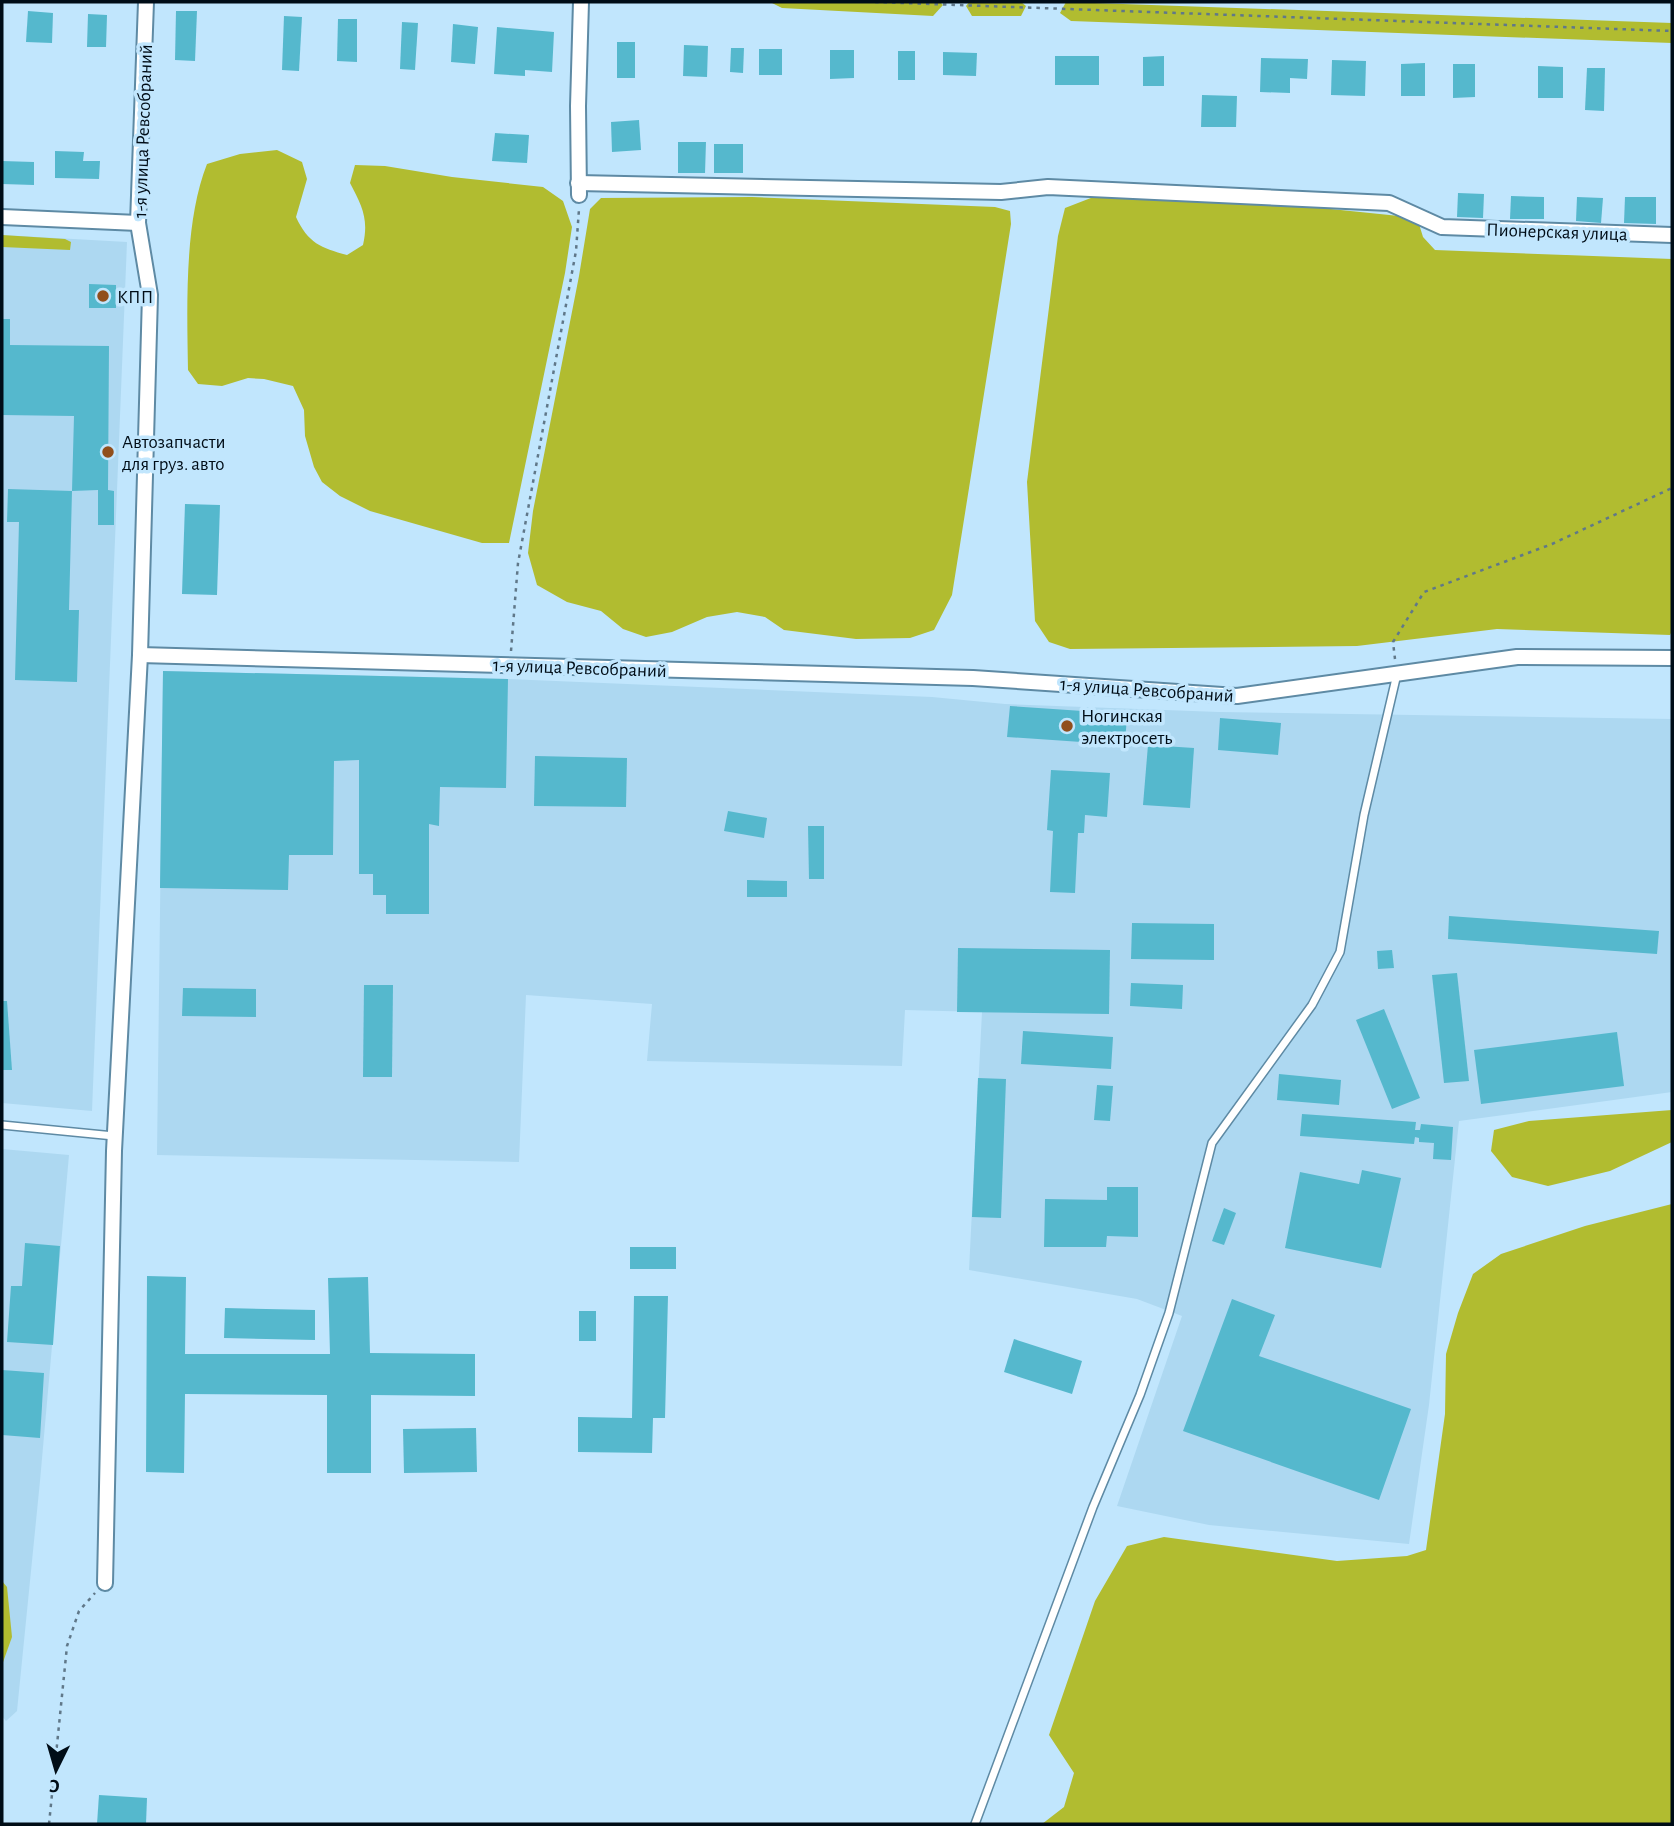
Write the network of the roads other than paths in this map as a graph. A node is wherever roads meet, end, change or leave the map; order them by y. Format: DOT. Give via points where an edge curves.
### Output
graph roads {
  1 [pos="146,2"];
  2 [pos="581,2"];
  3 [pos="2,217"];
  4 [pos="138,223"];
  5 [pos="1672,235"];
  6 [pos="140,655"];
  7 [pos="1672,658"];
  8 [pos="1397,673"];
  9 [pos="2,1125"];
  10 [pos="114,1136"];
  11 [pos="105,1583"];
  12 [pos="975,1824"];
  1 -- 4 [label="street, 1-я улица Ревсобраний"];
  2 -- 5 [label="street, Пионерская улица" via="579,189 1001,192 1048,187 1376,202 1389,203 1442,227"];
  3 -- 4 [label="street"];
  4 -- 6 [label="street, 1-я улица Ревсобраний" via="150,295"];
  6 -- 8 [label="street, 1-я улица Ревсобраний" via="973,678 1237,696"];
  6 -- 10 [label="street"];
  7 -- 8 [label="street, 1-я улица Ревсобраний" via="1517,657"];
  8 -- 12 [label="lane" via="1364,815 1340,952 1312,1005 1212,1143 1169,1313"];
  9 -- 10 [label="lane"];
  10 -- 11 [label="street"];
}
